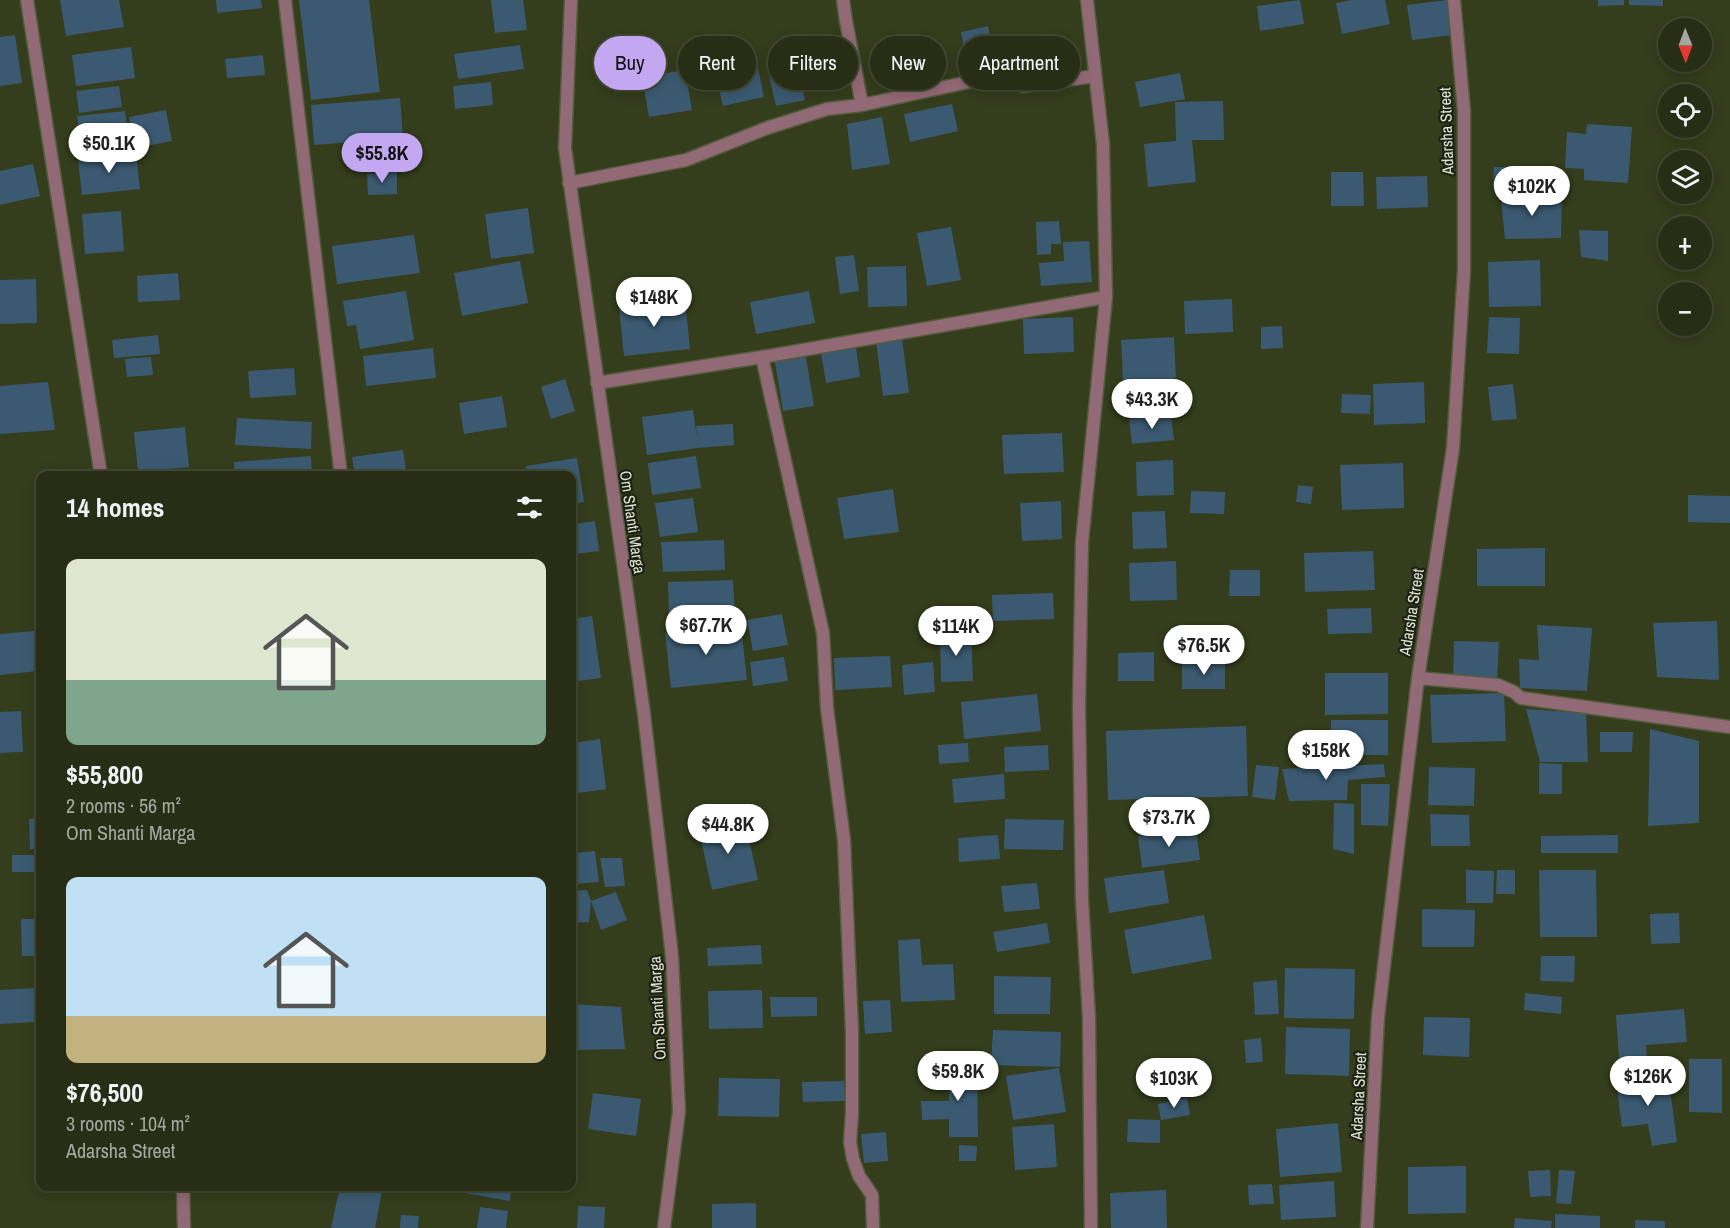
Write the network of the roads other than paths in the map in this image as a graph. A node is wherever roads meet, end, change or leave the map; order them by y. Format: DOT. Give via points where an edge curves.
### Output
graph roads {
  1 [pos="27,0"];
  2 [pos="285,0"];
  3 [pos="570,0"];
  4 [pos="843,0"];
  5 [pos="1087,0"];
  6 [pos="1454,0"];
  7 [pos="1095,76"];
  8 [pos="862,105"];
  9 [pos="569,183"];
  10 [pos="1106,297"];
  11 [pos="762,357"];
  12 [pos="597,383"];
  13 [pos="100,471"];
  14 [pos="340,471"];
  15 [pos="1418,678"];
  16 [pos="1730,727"];
  17 [pos="183,1191"];
  18 [pos="184,1228"];
  19 [pos="664,1228"];
  20 [pos="873,1228"];
  21 [pos="1091,1228"];
  22 [pos="1367,1228"];
  1 -- 13 [label="street"];
  2 -- 14 [label="street"];
  3 -- 9 [label="street, Om Shanti Marga" via="565,148"];
  4 -- 8 [label="street"];
  5 -- 7 [label="street"];
  6 -- 15 [label="street, Adarsha Street" via="1464,111 1464,270 1453,448"];
  7 -- 8 [label="street" via="1023,86 1019,71"];
  7 -- 10 [label="street" via="1103,144"];
  8 -- 9 [label="street" via="817,112 686,160"];
  9 -- 12 [label="street, Om Shanti Marga"];
  10 -- 11 [label="street"];
  10 -- 21 [label="street" via="1081,566 1079,706"];
  11 -- 12 [label="street"];
  11 -- 20 [label="street" via="823,633 844,840 852,1031 850,1142 859,1176 872,1195"];
  12 -- 19 [label="street, Om Shanti Marga" via="644,714 672,956 679,1111"];
  15 -- 16 [label="street" via="1498,685 1521,698"];
  15 -- 22 [label="street, Adarsha Street" via="1378,1017"];
  17 -- 18 [label="street"];
}
